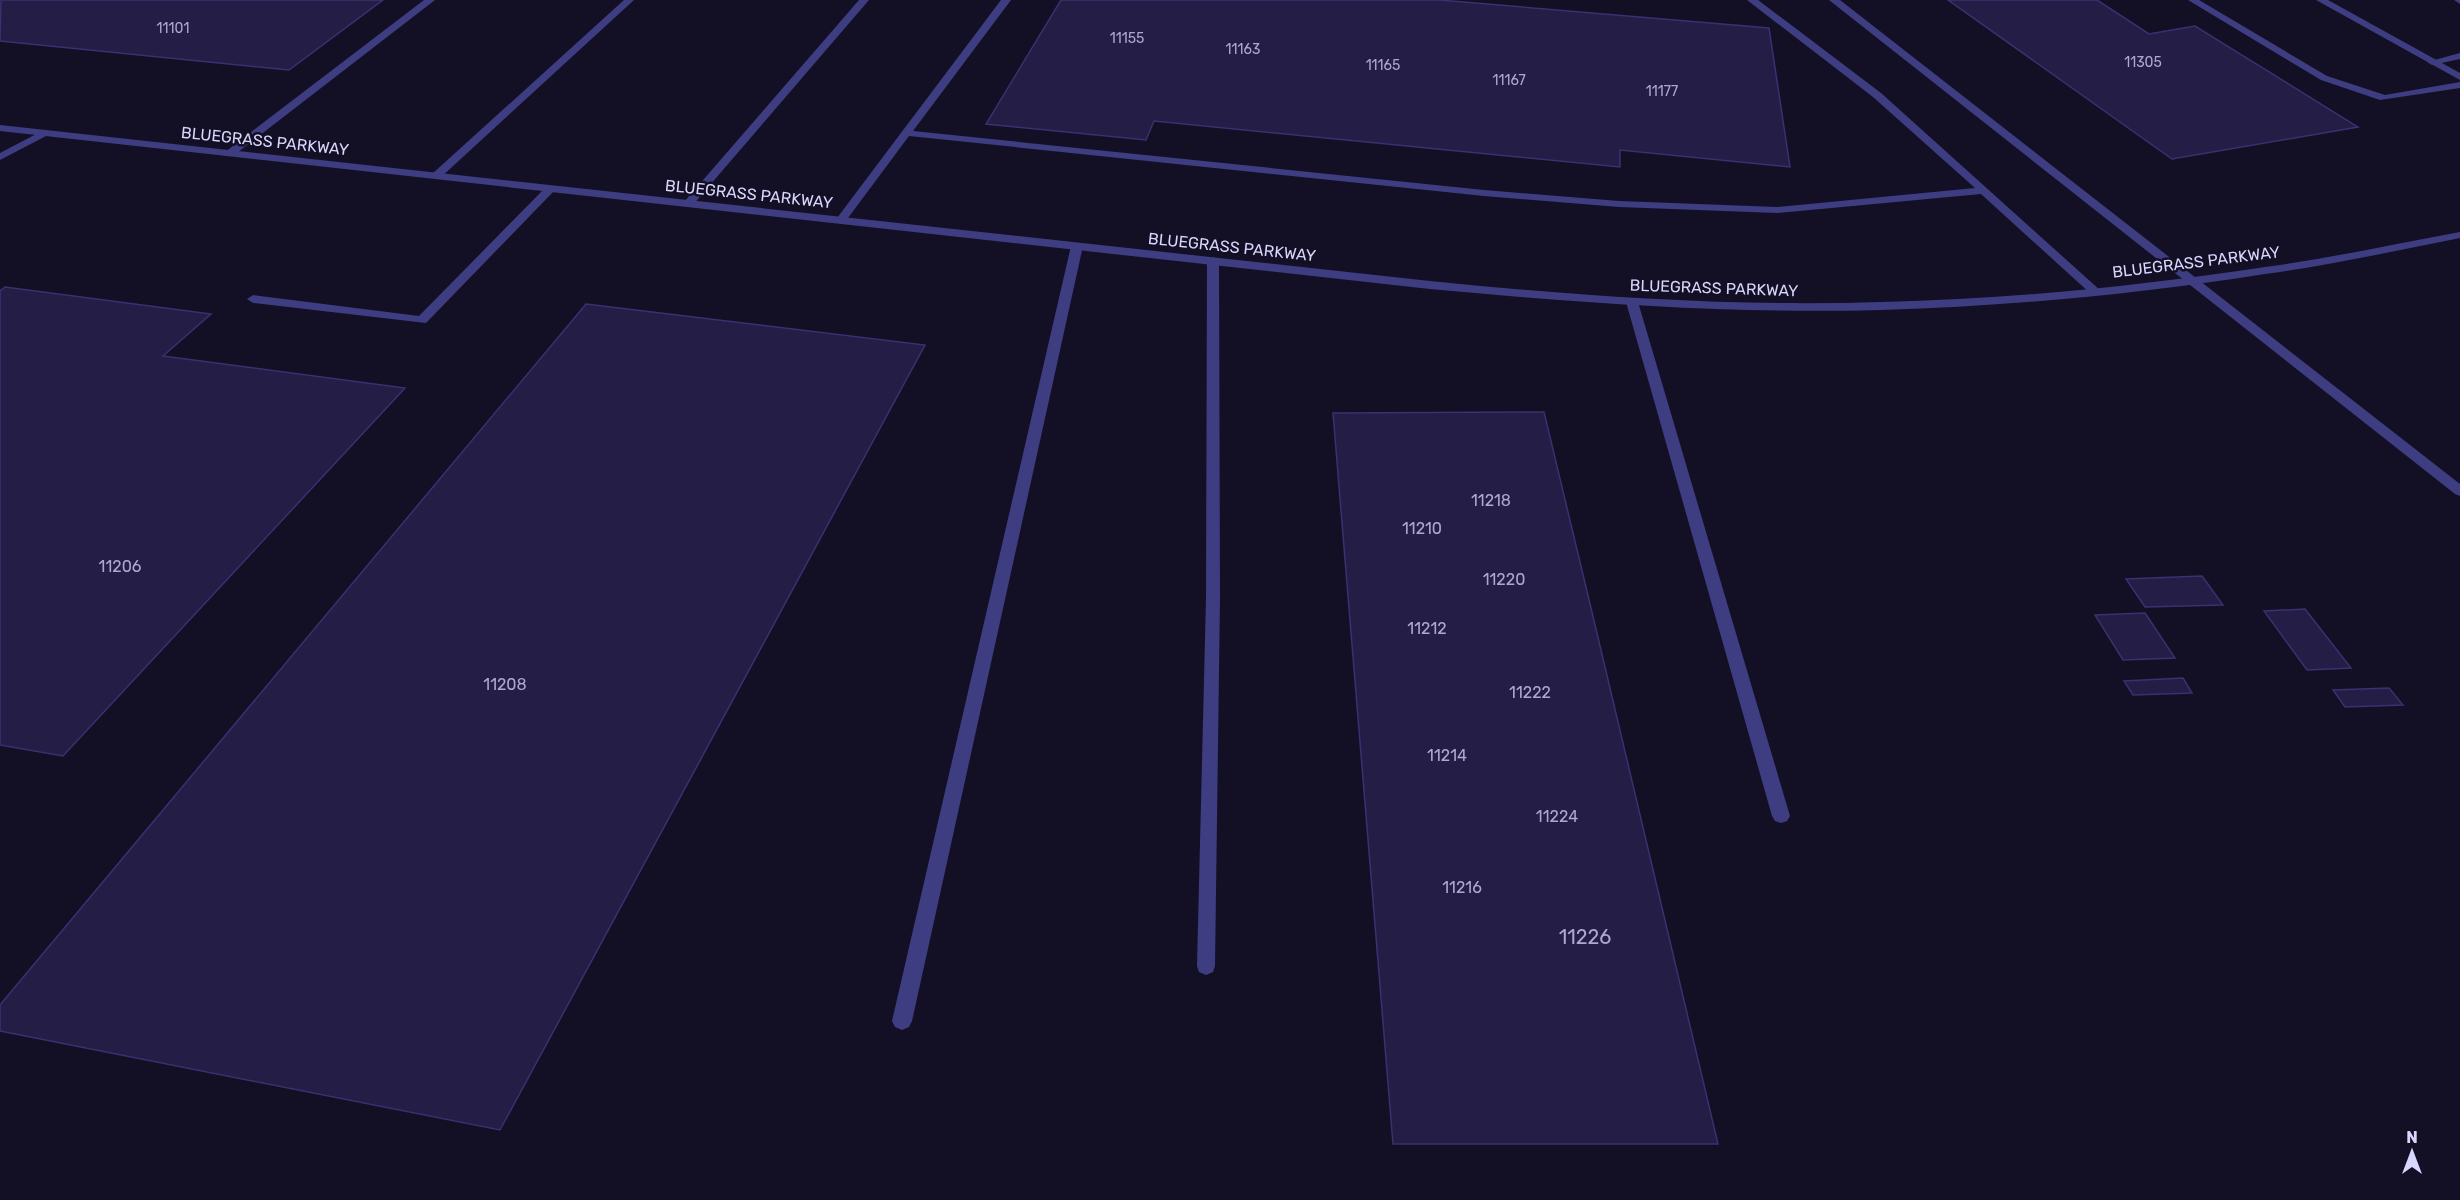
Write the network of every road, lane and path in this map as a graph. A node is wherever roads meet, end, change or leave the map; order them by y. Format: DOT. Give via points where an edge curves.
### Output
graph roads {
  1 [pos="430,0"];
  2 [pos="629,0"];
  3 [pos="864,0"];
  4 [pos="1006,0"];
  5 [pos="1752,0"];
  6 [pos="1834,0"];
  7 [pos="2193,0"];
  8 [pos="2321,0"];
  9 [pos="2460,56"];
  10 [pos="2432,62"];
  11 [pos="2460,77"];
  12 [pos="2460,85"];
  13 [pos="0,129"];
  14 [pos="44,133"];
  15 [pos="907,133"];
  16 [pos="229,154"];
  17 [pos="0,157"];
  18 [pos="436,176"];
  19 [pos="550,189"];
  20 [pos="1983,191"];
  21 [pos="688,204"];
  22 [pos="841,220"];
  23 [pos="2460,236"];
  24 [pos="1077,246"];
  25 [pos="1213,261"];
  26 [pos="2189,280"];
  27 [pos="2095,291"];
  28 [pos="253,299"];
  29 [pos="1632,302"];
  30 [pos="2460,490"];
  31 [pos="1781,816"];
  32 [pos="1206,966"];
  33 [pos="902,1021"];
  1 -- 16 [label="street"];
  2 -- 18 [label="street"];
  3 -- 21 [label="street"];
  4 -- 15 [label="street"];
  5 -- 20 [label="street" via="1877,95"];
  6 -- 26 [label="street"];
  7 -- 12 [label="street" via="2324,78 2384,98"];
  8 -- 10 [label="street"];
  9 -- 10 [label="street"];
  10 -- 11 [label="street"];
  13 -- 14 [label="street, BLUEGRASS PARKWAY"];
  14 -- 16 [label="street, BLUEGRASS PARKWAY"];
  14 -- 17 [label="street"];
  15 -- 20 [label="street" via="1619,204 1777,210"];
  15 -- 22 [label="street"];
  16 -- 18 [label="street, BLUEGRASS PARKWAY"];
  18 -- 19 [label="street, BLUEGRASS PARKWAY"];
  19 -- 21 [label="street, BLUEGRASS PARKWAY"];
  19 -- 28 [label="street" via="422,320"];
  20 -- 27 [label="street"];
  21 -- 22 [label="street, BLUEGRASS PARKWAY"];
  22 -- 24 [label="street, BLUEGRASS PARKWAY"];
  23 -- 26 [label="street, BLUEGRASS PARKWAY" via="2266,271"];
  24 -- 25 [label="street, BLUEGRASS PARKWAY"];
  24 -- 33 [label="street"];
  25 -- 29 [label="street, BLUEGRASS PARKWAY"];
  25 -- 32 [label="street" via="1213,598"];
  26 -- 27 [label="street, BLUEGRASS PARKWAY"];
  26 -- 30 [label="street"];
  27 -- 29 [label="street, BLUEGRASS PARKWAY" via="1882,306"];
  29 -- 31 [label="street"];
}
